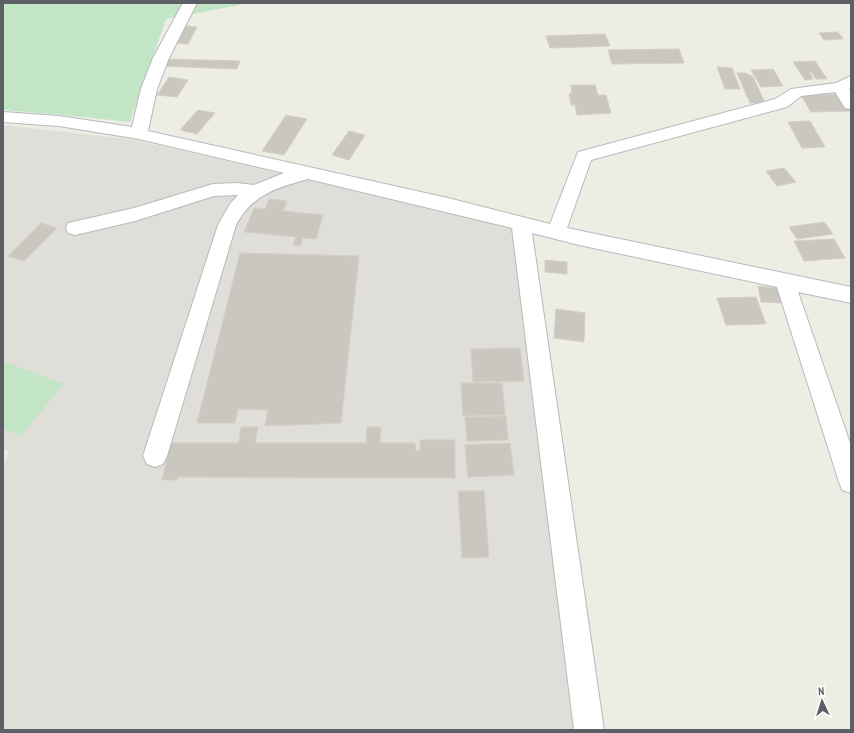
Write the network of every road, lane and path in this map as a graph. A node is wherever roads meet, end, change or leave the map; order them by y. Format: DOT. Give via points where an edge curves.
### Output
graph roads {
  1 [pos="190,3"];
  2 [pos="846,84"];
  3 [pos="851,104"];
  4 [pos="3,117"];
  5 [pos="139,134"];
  6 [pos="307,173"];
  7 [pos="255,191"];
  8 [pos="521,223"];
  9 [pos="75,228"];
  10 [pos="556,232"];
  11 [pos="785,282"];
  12 [pos="851,295"];
  13 [pos="155,456"];
  14 [pos="851,482"];
  15 [pos="588,730"];
  1 -- 5 [label="street" via="161,58 149,89"];
  2 -- 3 [label="street"];
  2 -- 10 [label="street" via="798,92 781,103 584,156"];
  4 -- 5 [label="street" via="59,121"];
  5 -- 6 [label="street"];
  6 -- 7 [label="street" via="274,182"];
  6 -- 8 [label="street"];
  7 -- 9 [label="street" via="213,190 135,214"];
  7 -- 13 [label="street" via="240,205 227,225"];
  8 -- 10 [label="street"];
  8 -- 15 [label="street"];
  10 -- 11 [label="street"];
  11 -- 12 [label="street"];
  11 -- 14 [label="street"];
}
